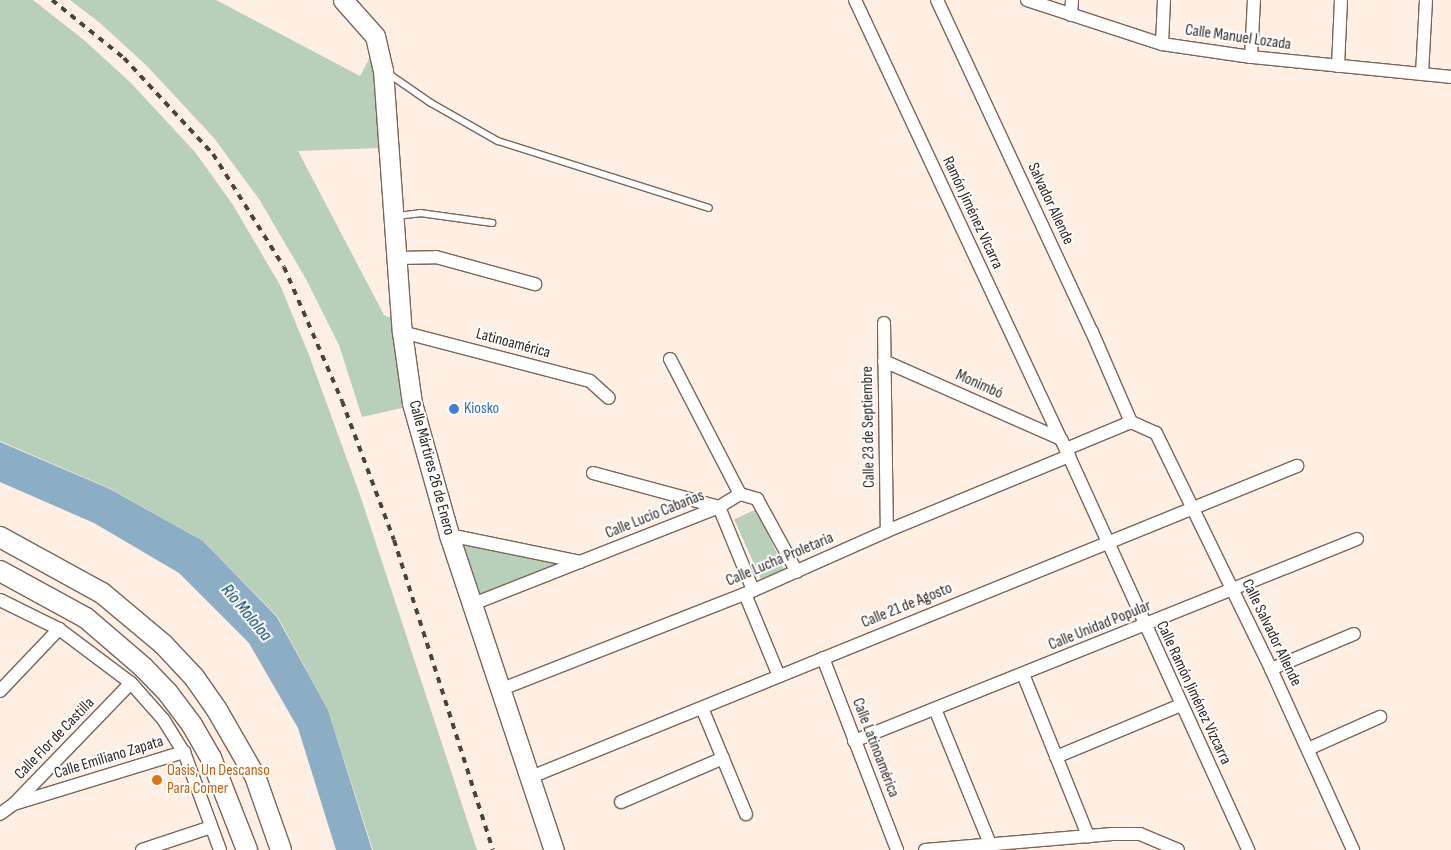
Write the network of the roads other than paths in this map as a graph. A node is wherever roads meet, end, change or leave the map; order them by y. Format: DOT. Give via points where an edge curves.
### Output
graph roads {
  1 [pos="343,0"];
  2 [pos="855,0"];
  3 [pos="937,0"];
  4 [pos="1027,0"];
  5 [pos="1072,0"];
  6 [pos="1164,0"];
  7 [pos="1254,0"];
  8 [pos="1341,0"];
  9 [pos="1426,0"];
  10 [pos="1071,15"];
  11 [pos="1162,44"];
  12 [pos="1251,57"];
  13 [pos="1338,66"];
  14 [pos="383,70"];
  15 [pos="1422,74"];
  16 [pos="1451,77"];
  17 [pos="709,208"];
  18 [pos="394,216"];
  19 [pos="492,223"];
  20 [pos="397,258"];
  21 [pos="535,284"];
  22 [pos="884,323"];
  23 [pos="402,332"];
  24 [pos="670,359"];
  25 [pos="884,361"];
  26 [pos="610,398"];
  27 [pos="1131,422"];
  28 [pos="1065,448"];
  29 [pos="1297,466"];
  30 [pos="593,473"];
  31 [pos="740,494"];
  32 [pos="719,507"];
  33 [pos="1193,507"];
  34 [pos="888,531"];
  35 [pos="449,535"];
  36 [pos="0,537"];
  37 [pos="1357,539"];
  38 [pos="1107,542"];
  39 [pos="580,562"];
  40 [pos="0,572"];
  41 [pos="797,572"];
  42 [pos="1232,589"];
  43 [pos="749,592"];
  44 [pos="0,600"];
  45 [pos="473,604"];
  46 [pos="1144,625"];
  47 [pos="58,630"];
  48 [pos="1354,634"];
  49 [pos="824,658"];
  50 [pos="1272,669"];
  51 [pos="1023,674"];
  52 [pos="778,676"];
  53 [pos="131,683"];
  54 [pos="502,689"];
  55 [pos="0,691"];
  56 [pos="1181,705"];
  57 [pos="702,708"];
  58 [pos="935,709"];
  59 [pos="1380,717"];
  60 [pos="854,741"];
  61 [pos="1308,749"];
  62 [pos="184,752"];
  63 [pos="1056,757"];
  64 [pos="723,758"];
  65 [pos="531,778"];
  66 [pos="621,802"];
  67 [pos="14,804"];
  68 [pos="0,814"];
  69 [pos="746,814"];
  70 [pos="211,827"];
  71 [pos="1088,836"];
  72 [pos="990,844"];
  73 [pos="1003,847"];
  74 [pos="950,849"];
  75 [pos="142,850"];
  76 [pos="220,850"];
  77 [pos="247,850"];
  78 [pos="282,850"];
  79 [pos="554,850"];
  80 [pos="897,850"];
  81 [pos="925,850"];
  82 [pos="1178,850"];
  83 [pos="1248,850"];
  84 [pos="1353,850"];
  1 -- 14 [label="street, Calle Mártires 26 de Enero" via="375,36"];
  2 -- 28 [label="street, Ramón Jiménez Vicarra"];
  3 -- 27 [label="street, Salvador Allende"];
  4 -- 10 [label="street, Calle Manuel Lozada"];
  5 -- 10 [label="street"];
  6 -- 11 [label="street"];
  7 -- 12 [label="street"];
  8 -- 13 [label="street"];
  9 -- 15 [label="street"];
  10 -- 11 [label="street, Calle Manuel Lozada"];
  11 -- 12 [label="street, Calle Manuel Lozada"];
  12 -- 13 [label="street, Calle Manuel Lozada"];
  13 -- 15 [label="street, Calle Manuel Lozada"];
  14 -- 17 [label="lane" via="431,103 498,141"];
  14 -- 18 [label="street, Calle Mártires 26 de Enero"];
  15 -- 16 [label="street, Calle Manuel Lozada"];
  18 -- 19 [label="lane" via="420,213"];
  18 -- 20 [label="street, Calle Mártires 26 de Enero"];
  20 -- 21 [label="street" via="436,257"];
  20 -- 23 [label="street, Calle Mártires 26 de Enero"];
  22 -- 25 [label="street, Calle 23 de Septiembre"];
  23 -- 26 [label="street, Latinoamérica" via="590,381"];
  23 -- 35 [label="street, Calle Mártires 26 de Enero" via="412,404"];
  24 -- 31 [label="street"];
  25 -- 28 [label="street, Monimbó"];
  25 -- 34 [label="street, Calle 23 de Septiembre"];
  27 -- 28 [label="street, Calle Lucha Proletaria"];
  27 -- 33 [label="street, Calle Salvador Allende" via="1156,433"];
  28 -- 34 [label="street, Calle Lucha Proletaria"];
  28 -- 38 [label="street, Calle Ramón Jiménez Vizcarra"];
  29 -- 33 [label="street, Calle 21 de Agosto"];
  30 -- 32 [label="street"];
  31 -- 32 [label="street, Calle Lucio Cabañas"];
  31 -- 41 [label="street" via="757,499"];
  32 -- 39 [label="street, Calle Lucio Cabañas"];
  32 -- 43 [label="street"];
  33 -- 38 [label="street, Calle 21 de Agosto"];
  33 -- 42 [label="street, Calle Salvador Allende"];
  34 -- 41 [label="street, Calle Lucha Proletaria"];
  35 -- 39 [label="street"];
  35 -- 45 [label="street, Calle Mártires 26 de Enero"];
  36 -- 78 [label="main road" via="102,593 164,644 194,677 255,776"];
  37 -- 42 [label="street, Calle Unidad Popular"];
  38 -- 46 [label="street, Calle Ramón Jiménez Vizcarra"];
  38 -- 49 [label="street, Calle 21 de Agosto"];
  39 -- 45 [label="street, Calle Lucio Cabañas"];
  40 -- 77 [label="main road" via="86,618 143,667 168,694 192,725 211,758"];
  41 -- 43 [label="street, Calle Lucha Proletaria"];
  42 -- 46 [label="street, Calle Unidad Popular"];
  42 -- 50 [label="street, Calle Salvador Allende"];
  43 -- 52 [label="street"];
  43 -- 54 [label="street, Calle Lucha Proletaria"];
  44 -- 47 [label="street"];
  45 -- 54 [label="street, Calle Mártires 26 de Enero"];
  46 -- 51 [label="street, Calle Unidad Popular"];
  46 -- 56 [label="street, Calle Ramón Jiménez Vizcarra"];
  47 -- 53 [label="street"];
  47 -- 55 [label="street"];
  48 -- 50 [label="street"];
  49 -- 52 [label="street, Calle 21 de Agosto"];
  49 -- 60 [label="street, Calle Latinoamérica"];
  50 -- 61 [label="street, Calle Salvador Allende"];
  51 -- 58 [label="street, Calle Unidad Popular"];
  51 -- 63 [label="street"];
  52 -- 57 [label="street, Calle 21 de Agosto"];
  53 -- 62 [label="street" via="163,719"];
  53 -- 67 [label="street, Calle Flor de Castilla"];
  54 -- 65 [label="street, Calle Mártires 26 de Enero"];
  56 -- 63 [label="street"];
  56 -- 83 [label="street, Calle Ramón Jiménez Vizcarra"];
  57 -- 64 [label="street"];
  57 -- 65 [label="street, Calle 21 de Agosto"];
  58 -- 60 [label="street, Calle Unidad Popular"];
  58 -- 72 [label="street"];
  59 -- 61 [label="street"];
  60 -- 80 [label="street, Calle Latinoamérica"];
  61 -- 84 [label="street, Calle Salvador Allende"];
  62 -- 67 [label="street, Calle Emiliano Zapata"];
  62 -- 70 [label="street"];
  63 -- 71 [label="street"];
  64 -- 66 [label="street"];
  64 -- 69 [label="street"];
  65 -- 79 [label="street, Calle Mártires 26 de Enero"];
  67 -- 68 [label="street, Calle Flor de Castilla"];
  70 -- 75 [label="street"];
  70 -- 76 [label="street"];
  71 -- 73 [label="street"];
  71 -- 82 [label="street" via="1140,834"];
  72 -- 73 [label="street"];
  72 -- 74 [label="street"];
  74 -- 81 [label="street"];
}
